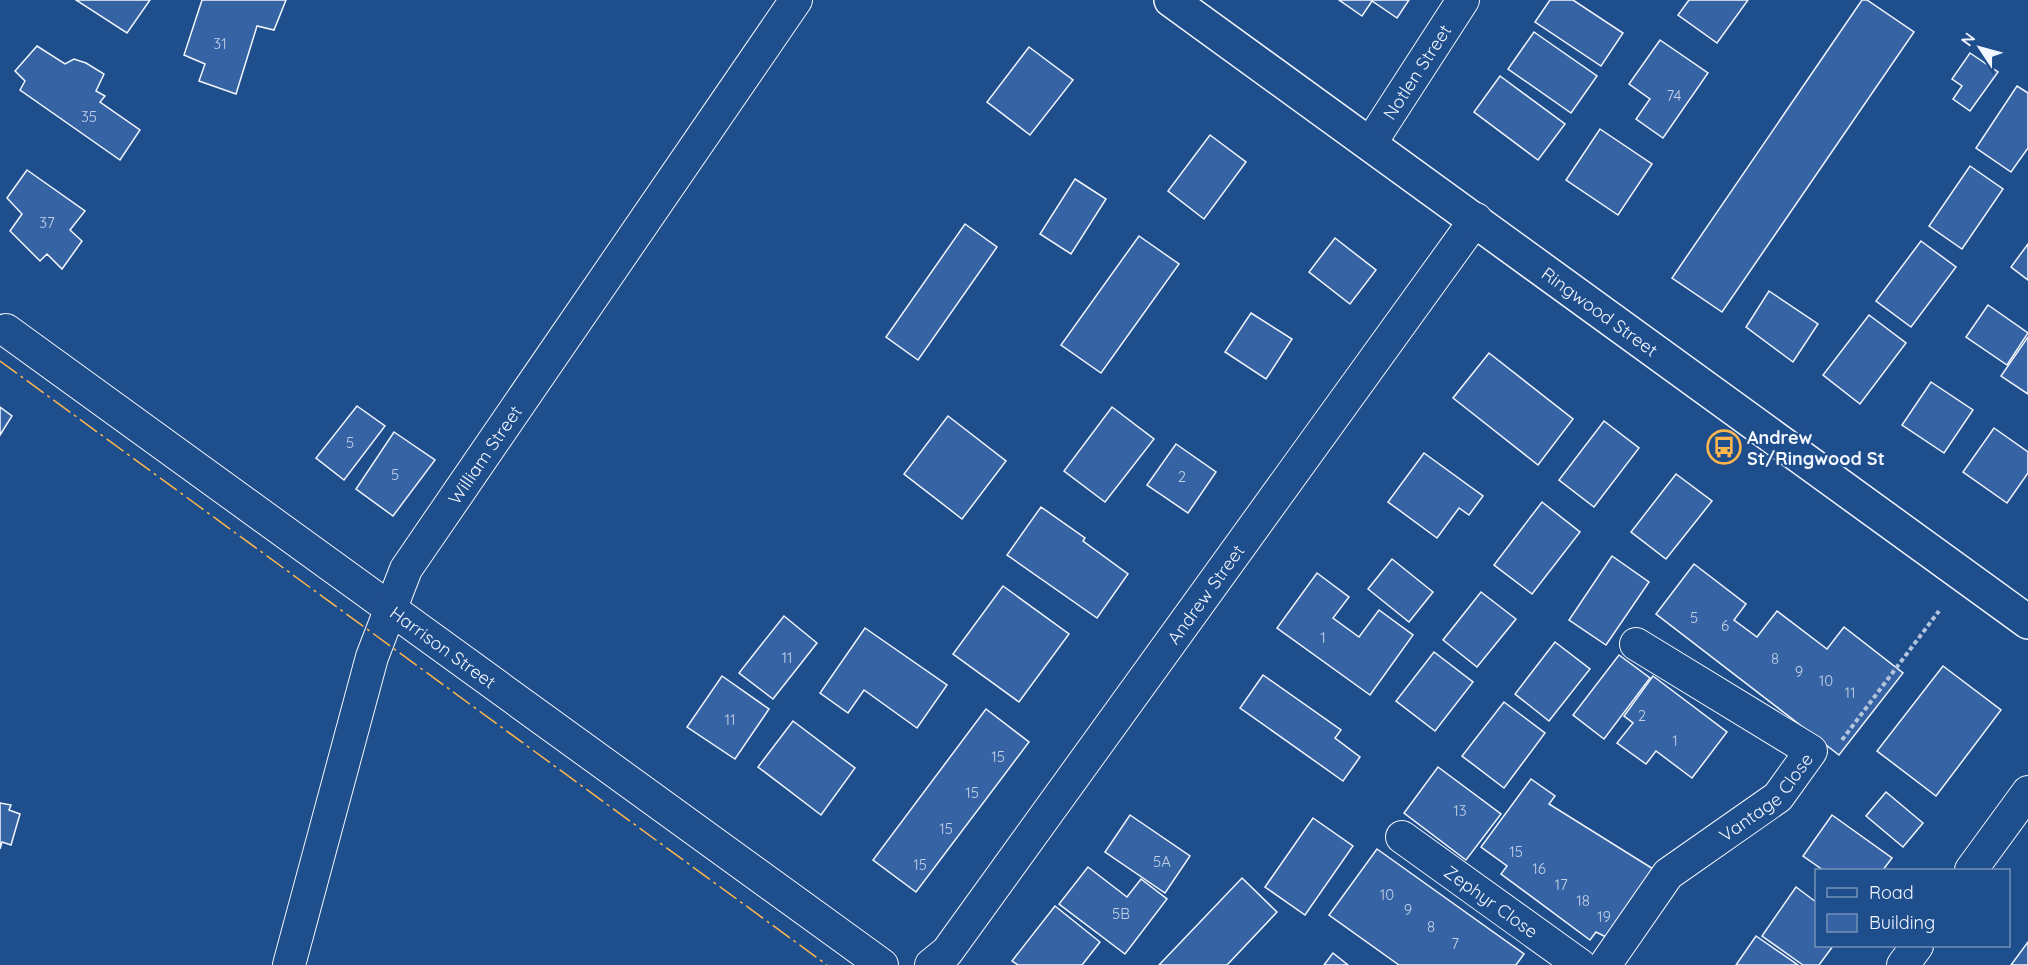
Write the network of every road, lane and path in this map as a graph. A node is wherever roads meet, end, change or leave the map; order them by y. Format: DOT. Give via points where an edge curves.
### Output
graph roads {
  1 [pos="796,0"];
  2 [pos="1171,0"];
  3 [pos="1463,0"];
  4 [pos="1370,144"];
  5 [pos="1476,219"];
  6 [pos="6,330"];
  7 [pos="389,609"];
  8 [pos="1939,611"];
  9 [pos="2028,622"];
  10 [pos="1636,644"];
  11 [pos="1811,751"];
  12 [pos="2028,792"];
  13 [pos="1402,837"];
  14 [pos="1972,869"];
  15 [pos="1916,947"];
  16 [pos="289,965"];
  17 [pos="882,965"];
  18 [pos="931,965"];
  19 [pos="1580,965"];
  20 [pos="1605,965"];
  21 [pos="1903,965"];
  1 -- 7 [label="street, William Street" via="406,569"];
  2 -- 4 [label="main road, Ringwood Street"];
  3 -- 4 [label="street, Notlen Street"];
  4 -- 5 [label="main road, Ringwood Street"];
  5 -- 9 [label="main road, Ringwood Street"];
  5 -- 18 [label="street, Andrew Street" via="947,952"];
  6 -- 7 [label="street, Harrison Street"];
  7 -- 16 [label="street, William Street" via="372,657"];
  7 -- 17 [label="street, Harrison Street"];
  8 -- 11 [label="path" via="1839,744"];
  10 -- 11 [label="street, Vantage Close"];
  11 -- 20 [label="street, Vantage Close" via="1778,797 1668,874"];
  12 -- 14 [label="street"];
  13 -- 19 [label="street, Zephyr Close"];
  15 -- 21 [label="street"];
}
